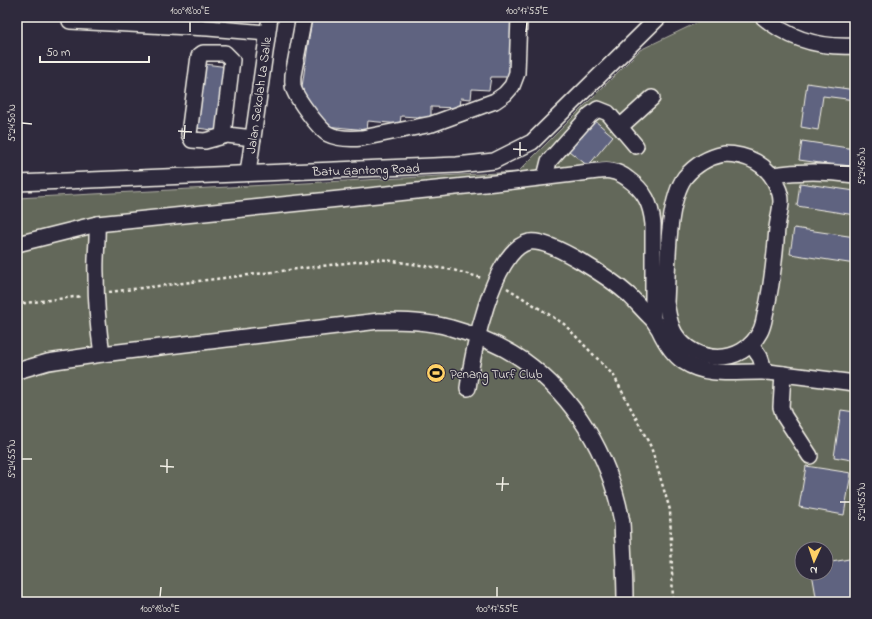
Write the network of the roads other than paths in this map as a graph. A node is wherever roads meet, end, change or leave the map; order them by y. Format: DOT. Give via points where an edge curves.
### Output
graph roads {
  1 [pos="270,17"];
  2 [pos="304,17"];
  3 [pos="519,17"];
  4 [pos="659,17"];
  5 [pos="763,17"];
  6 [pos="70,21"];
  7 [pos="209,23"];
  8 [pos="267,33"];
  9 [pos="855,46"];
  10 [pos="652,98"];
  11 [pos="620,127"];
  12 [pos="223,135"];
  13 [pos="253,138"];
  14 [pos="636,146"];
  15 [pos="248,173"];
  16 [pos="772,175"];
  17 [pos="855,175"];
  18 [pos="545,177"];
  19 [pos="17,183"];
  20 [pos="97,224"];
  21 [pos="17,244"];
  22 [pos="653,319"];
  23 [pos="478,337"];
  24 [pos="751,344"];
  25 [pos="102,354"];
  26 [pos="17,371"];
  27 [pos="765,372"];
  28 [pos="783,374"];
  29 [pos="855,383"];
  30 [pos="468,388"];
  31 [pos="810,456"];
  32 [pos="625,602"];
  1 -- 8 [label="street, Jalan Sekolah La Salle"];
  2 -- 3 [label="street" via="293,75 292,84 295,92 327,134 350,139 432,124 495,101 505,94 512,86 517,73"];
  4 -- 15 [label="street, Batu Gantong Road" via="532,142 494,161 458,166"];
  5 -- 9 [label="street" via="805,41 822,46"];
  6 -- 7 [label="street"];
  7 -- 8 [label="street"];
  8 -- 13 [label="street, Jalan Sekolah La Salle"];
  10 -- 11 [label="street"];
  11 -- 14 [label="street"];
  11 -- 18 [label="street" via="608,113 598,109 549,161"];
  12 -- 12 [label="street" via="205,141 192,140 189,134 199,56 203,53 224,53 232,60"];
  12 -- 13 [label="street"];
  13 -- 15 [label="street, Jalan Sekolah La Salle"];
  15 -- 19 [label="street, Batu Gantong Road"];
  16 -- 17 [label="street" via="794,172"];
  16 -- 24 [label="street" via="781,200 774,267 761,332"];
  16 -- 24 [label="street" via="750,158 736,154 714,156 696,166 685,178 678,192 671,221 666,302 676,334 694,352 708,357 729,357"];
  18 -- 20 [label="street"];
  18 -- 22 [label="street" via="611,171 634,183 644,194 652,211 654,224"];
  20 -- 21 [label="street"];
  20 -- 25 [label="street" via="96,272"];
  22 -- 23 [label="street" via="628,295 597,272 568,254 538,242 529,242 514,250 497,275"];
  22 -- 27 [label="street" via="673,354 685,363 711,372"];
  23 -- 25 [label="street" via="422,323 379,321"];
  23 -- 30 [label="street" via="470,367"];
  23 -- 32 [label="street" via="522,359 550,382 577,414 599,448 613,482 622,519"];
  24 -- 27 [label="street" via="760,357"];
  25 -- 26 [label="street" via="48,362"];
  27 -- 28 [label="street"];
  28 -- 29 [label="street"];
  28 -- 31 [label="street" via="781,407 784,416"];
}
